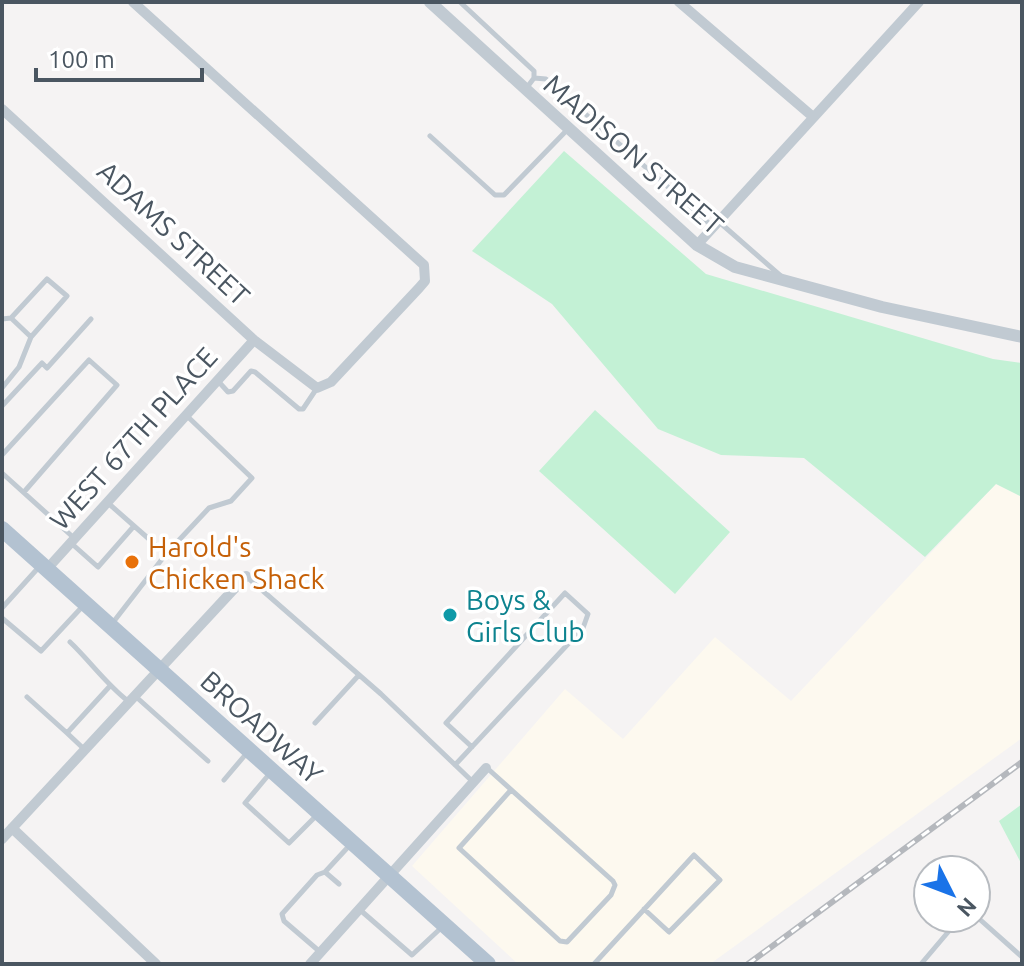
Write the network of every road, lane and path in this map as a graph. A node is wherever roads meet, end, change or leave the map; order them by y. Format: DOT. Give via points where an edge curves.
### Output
graph roads {
  1 [pos="133,2"];
  2 [pos="430,2"];
  3 [pos="460,2"];
  4 [pos="679,2"];
  5 [pos="913,4"];
  6 [pos="534,78"];
  7 [pos="525,91"];
  8 [pos="2,109"];
  9 [pos="812,116"];
  10 [pos="567,130"];
  11 [pos="430,136"];
  12 [pos="716,224"];
  13 [pos="697,245"];
  14 [pos="789,283"];
  15 [pos="11,318"];
  16 [pos="2,319"];
  17 [pos="91,319"];
  18 [pos="31,337"];
  19 [pos="1022,337"];
  20 [pos="254,340"];
  21 [pos="217,381"];
  22 [pos="2,388"];
  23 [pos="317,388"];
  24 [pos="2,406"];
  25 [pos="186,415"];
  26 [pos="2,455"];
  27 [pos="2,473"];
  28 [pos="24,492"];
  29 [pos="108,502"];
  30 [pos="134,526"];
  31 [pos="2,529"];
  32 [pos="73,541"];
  33 [pos="166,554"];
  34 [pos="44,566"];
  35 [pos="246,576"];
  36 [pos="2,594"];
  37 [pos="9,600"];
  38 [pos="86,603"];
  39 [pos="2,608"];
  40 [pos="2,618"];
  41 [pos="110,625"];
  42 [pos="70,642"];
  43 [pos="158,668"];
  44 [pos="359,675"];
  45 [pos="110,686"];
  46 [pos="27,697"];
  47 [pos="131,698"];
  48 [pos="315,723"];
  49 [pos="67,733"];
  50 [pos="472,747"];
  51 [pos="84,749"];
  52 [pos="249,750"];
  53 [pos="208,761"];
  54 [pos="455,765"];
  55 [pos="486,768"];
  56 [pos="273,771"];
  57 [pos="224,780"];
  58 [pos="473,782"];
  59 [pos="511,790"];
  60 [pos="320,813"];
  61 [pos="12,828"];
  62 [pos="2,839"];
  63 [pos="353,843"];
  64 [pos="325,872"];
  65 [pos="389,876"];
  66 [pos="339,884"];
  67 [pos="359,909"];
  68 [pos="644,909"];
  69 [pos="444,924"];
  70 [pos="992,930"];
  71 [pos="946,934"];
  72 [pos="320,953"];
  73 [pos="1022,957"];
  74 [pos="598,963"];
  75 [pos="156,964"];
  76 [pos="310,964"];
  77 [pos="488,964"];
  78 [pos="921,964"];
  1 -- 23 [label="street" via="419,258 425,281 331,382"];
  2 -- 7 [label="street, MADISON STREET"];
  3 -- 6 [label="lane" via="534,71"];
  4 -- 9 [label="street"];
  5 -- 9 [label="street"];
  6 -- 7 [label="lane"];
  6 -- 12 [label="lane" via="546,79"];
  7 -- 10 [label="street, MADISON STREET"];
  8 -- 20 [label="street, ADAMS STREET"];
  9 -- 12 [label="street"];
  10 -- 11 [label="lane" via="504,195 495,195"];
  10 -- 13 [label="street, MADISON STREET"];
  12 -- 13 [label="street"];
  12 -- 14 [label="lane"];
  13 -- 14 [label="street, MADISON STREET" via="735,267"];
  14 -- 19 [label="street, MADISON STREET"];
  15 -- 16 [label="lane"];
  15 -- 18 [label="lane"];
  15 -- 18 [label="lane" via="43,281 64,289 65,302"];
  17 -- 24 [label="lane" via="47,368 42,363"];
  18 -- 22 [label="lane" via="19,367"];
  20 -- 21 [label="street, WEST 67TH PLACE"];
  20 -- 23 [label="street, ADAMS STREET"];
  21 -- 23 [label="lane" via="233,391 255,372 299,409"];
  21 -- 25 [label="street, WEST 67TH PLACE"];
  25 -- 29 [label="street, WEST 67TH PLACE"];
  25 -- 33 [label="lane" via="252,478 231,501 209,508"];
  26 -- 28 [label="lane" via="89,360 117,385"];
  27 -- 28 [label="lane"];
  28 -- 32 [label="lane"];
  29 -- 30 [label="lane"];
  29 -- 32 [label="street, WEST 67TH PLACE"];
  30 -- 32 [label="lane" via="98,567"];
  30 -- 33 [label="lane"];
  31 -- 34 [label="main road, BROADWAY"];
  32 -- 34 [label="street, WEST 67TH PLACE"];
  33 -- 41 [label="lane"];
  34 -- 37 [label="lane"];
  34 -- 38 [label="main road, BROADWAY"];
  35 -- 43 [label="street"];
  35 -- 44 [label="lane"];
  36 -- 37 [label="lane"];
  37 -- 39 [label="lane"];
  38 -- 40 [label="lane" via="41,651"];
  38 -- 41 [label="main road, BROADWAY"];
  41 -- 43 [label="main road, BROADWAY"];
  42 -- 45 [label="lane"];
  43 -- 47 [label="street"];
  43 -- 52 [label="main road, BROADWAY"];
  44 -- 48 [label="lane"];
  44 -- 54 [label="lane"];
  45 -- 47 [label="lane"];
  45 -- 49 [label="lane"];
  46 -- 49 [label="lane"];
  47 -- 51 [label="street"];
  47 -- 53 [label="lane"];
  49 -- 51 [label="lane"];
  50 -- 50 [label="lane" via="583,628 588,614 565,593 446,723"];
  50 -- 54 [label="lane"];
  51 -- 61 [label="street"];
  52 -- 56 [label="main road, BROADWAY"];
  52 -- 57 [label="lane"];
  54 -- 58 [label="lane"];
  55 -- 58 [label="street"];
  55 -- 59 [label="lane"];
  56 -- 60 [label="main road, BROADWAY"];
  56 -- 60 [label="lane" via="245,803 289,843"];
  58 -- 65 [label="street"];
  59 -- 59 [label="lane" via="615,885 567,942 459,848"];
  60 -- 63 [label="main road, BROADWAY"];
  61 -- 62 [label="street"];
  61 -- 75 [label="street"];
  63 -- 64 [label="lane"];
  63 -- 65 [label="main road, BROADWAY"];
  64 -- 66 [label="lane"];
  64 -- 72 [label="lane" via="282,914"];
  65 -- 67 [label="street"];
  65 -- 69 [label="main road, BROADWAY"];
  67 -- 69 [label="lane" via="412,955"];
  67 -- 72 [label="street"];
  68 -- 68 [label="lane" via="694,855 720,880 669,932"];
  68 -- 74 [label="lane"];
  69 -- 77 [label="main road, BROADWAY"];
  70 -- 73 [label="lane"];
  71 -- 78 [label="lane"];
  72 -- 76 [label="street"];
}
